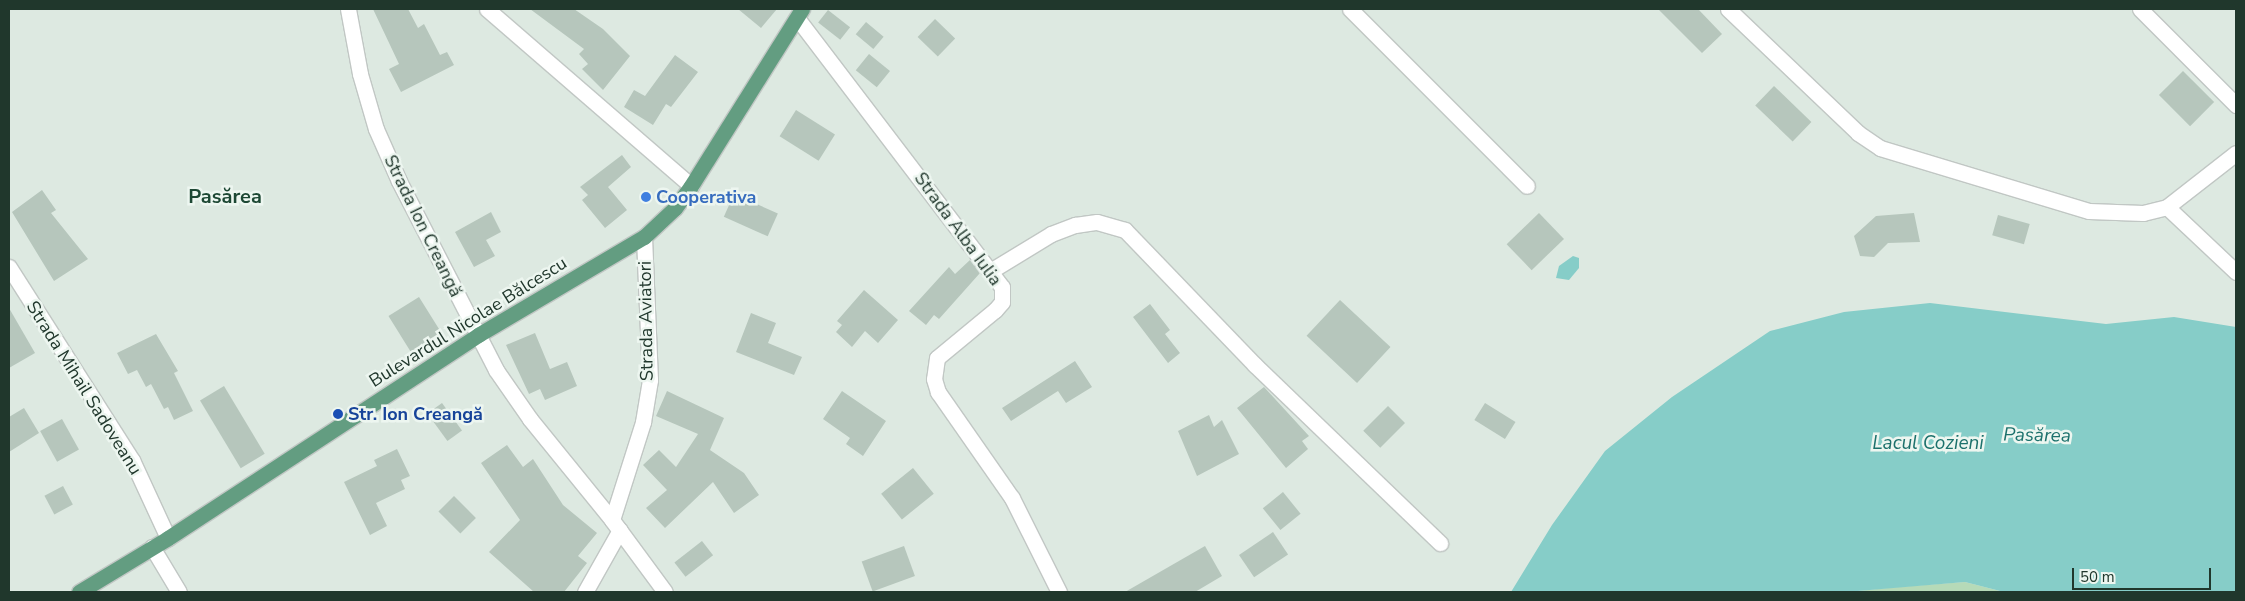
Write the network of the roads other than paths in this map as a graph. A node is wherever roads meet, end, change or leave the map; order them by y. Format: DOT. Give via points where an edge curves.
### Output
graph roads {
  1 [pos="348,9"];
  2 [pos="487,9"];
  3 [pos="1350,9"];
  4 [pos="1728,9"];
  5 [pos="2140,9"];
  6 [pos="800,14"];
  7 [pos="2236,105"];
  8 [pos="2236,153"];
  9 [pos="691,186"];
  10 [pos="1527,186"];
  11 [pos="2167,207"];
  12 [pos="644,237"];
  13 [pos="9,267"];
  14 [pos="992,270"];
  15 [pos="2236,272"];
  16 [pos="478,336"];
  17 [pos="616,525"];
  18 [pos="168,538"];
  19 [pos="1440,543"];
  20 [pos="152,548"];
  21 [pos="79,592"];
  22 [pos="179,592"];
  23 [pos="585,592"];
  24 [pos="665,592"];
  25 [pos="1059,592"];
  1 -- 16 [label="street, Strada Ion Creangă" via="360,74 376,129 399,182"];
  2 -- 9 [label="street"];
  3 -- 10 [label="street"];
  4 -- 11 [label="street" via="1858,133 1880,148 2089,211 2143,213"];
  5 -- 7 [label="street"];
  6 -- 9 [label="main road, Bulevardul Nicolae Bălcescu"];
  6 -- 14 [label="street, Strada Alba Iulia"];
  8 -- 11 [label="street"];
  9 -- 12 [label="main road, Bulevardul Nicolae Bălcescu" via="675,208"];
  11 -- 15 [label="street"];
  12 -- 16 [label="main road, Bulevardul Nicolae Bălcescu"];
  12 -- 17 [label="street, Strada Aviatori" via="650,380 643,422"];
  13 -- 18 [label="street, Strada Mihail Sadoveanu" via="132,460"];
  14 -- 19 [label="street" via="1051,234 1076,225 1098,222 1125,230 1255,365"];
  14 -- 25 [label="street, Strada Alba Iulia" via="1002,287 1002,302 937,358 934,379 938,392 1012,498"];
  16 -- 17 [label="street, Strada Ion Creangă" via="496,370 530,419"];
  16 -- 18 [label="main road, Bulevardul Nicolae Bălcescu"];
  17 -- 23 [label="street, Strada Aviatori"];
  17 -- 24 [label="street, Strada Ion Creangă"];
  18 -- 20 [label="main road, Bulevardul Nicolae Bălcescu"];
  20 -- 21 [label="main road, Bulevardul Nicolae Bălcescu"];
  20 -- 22 [label="street"];
}
